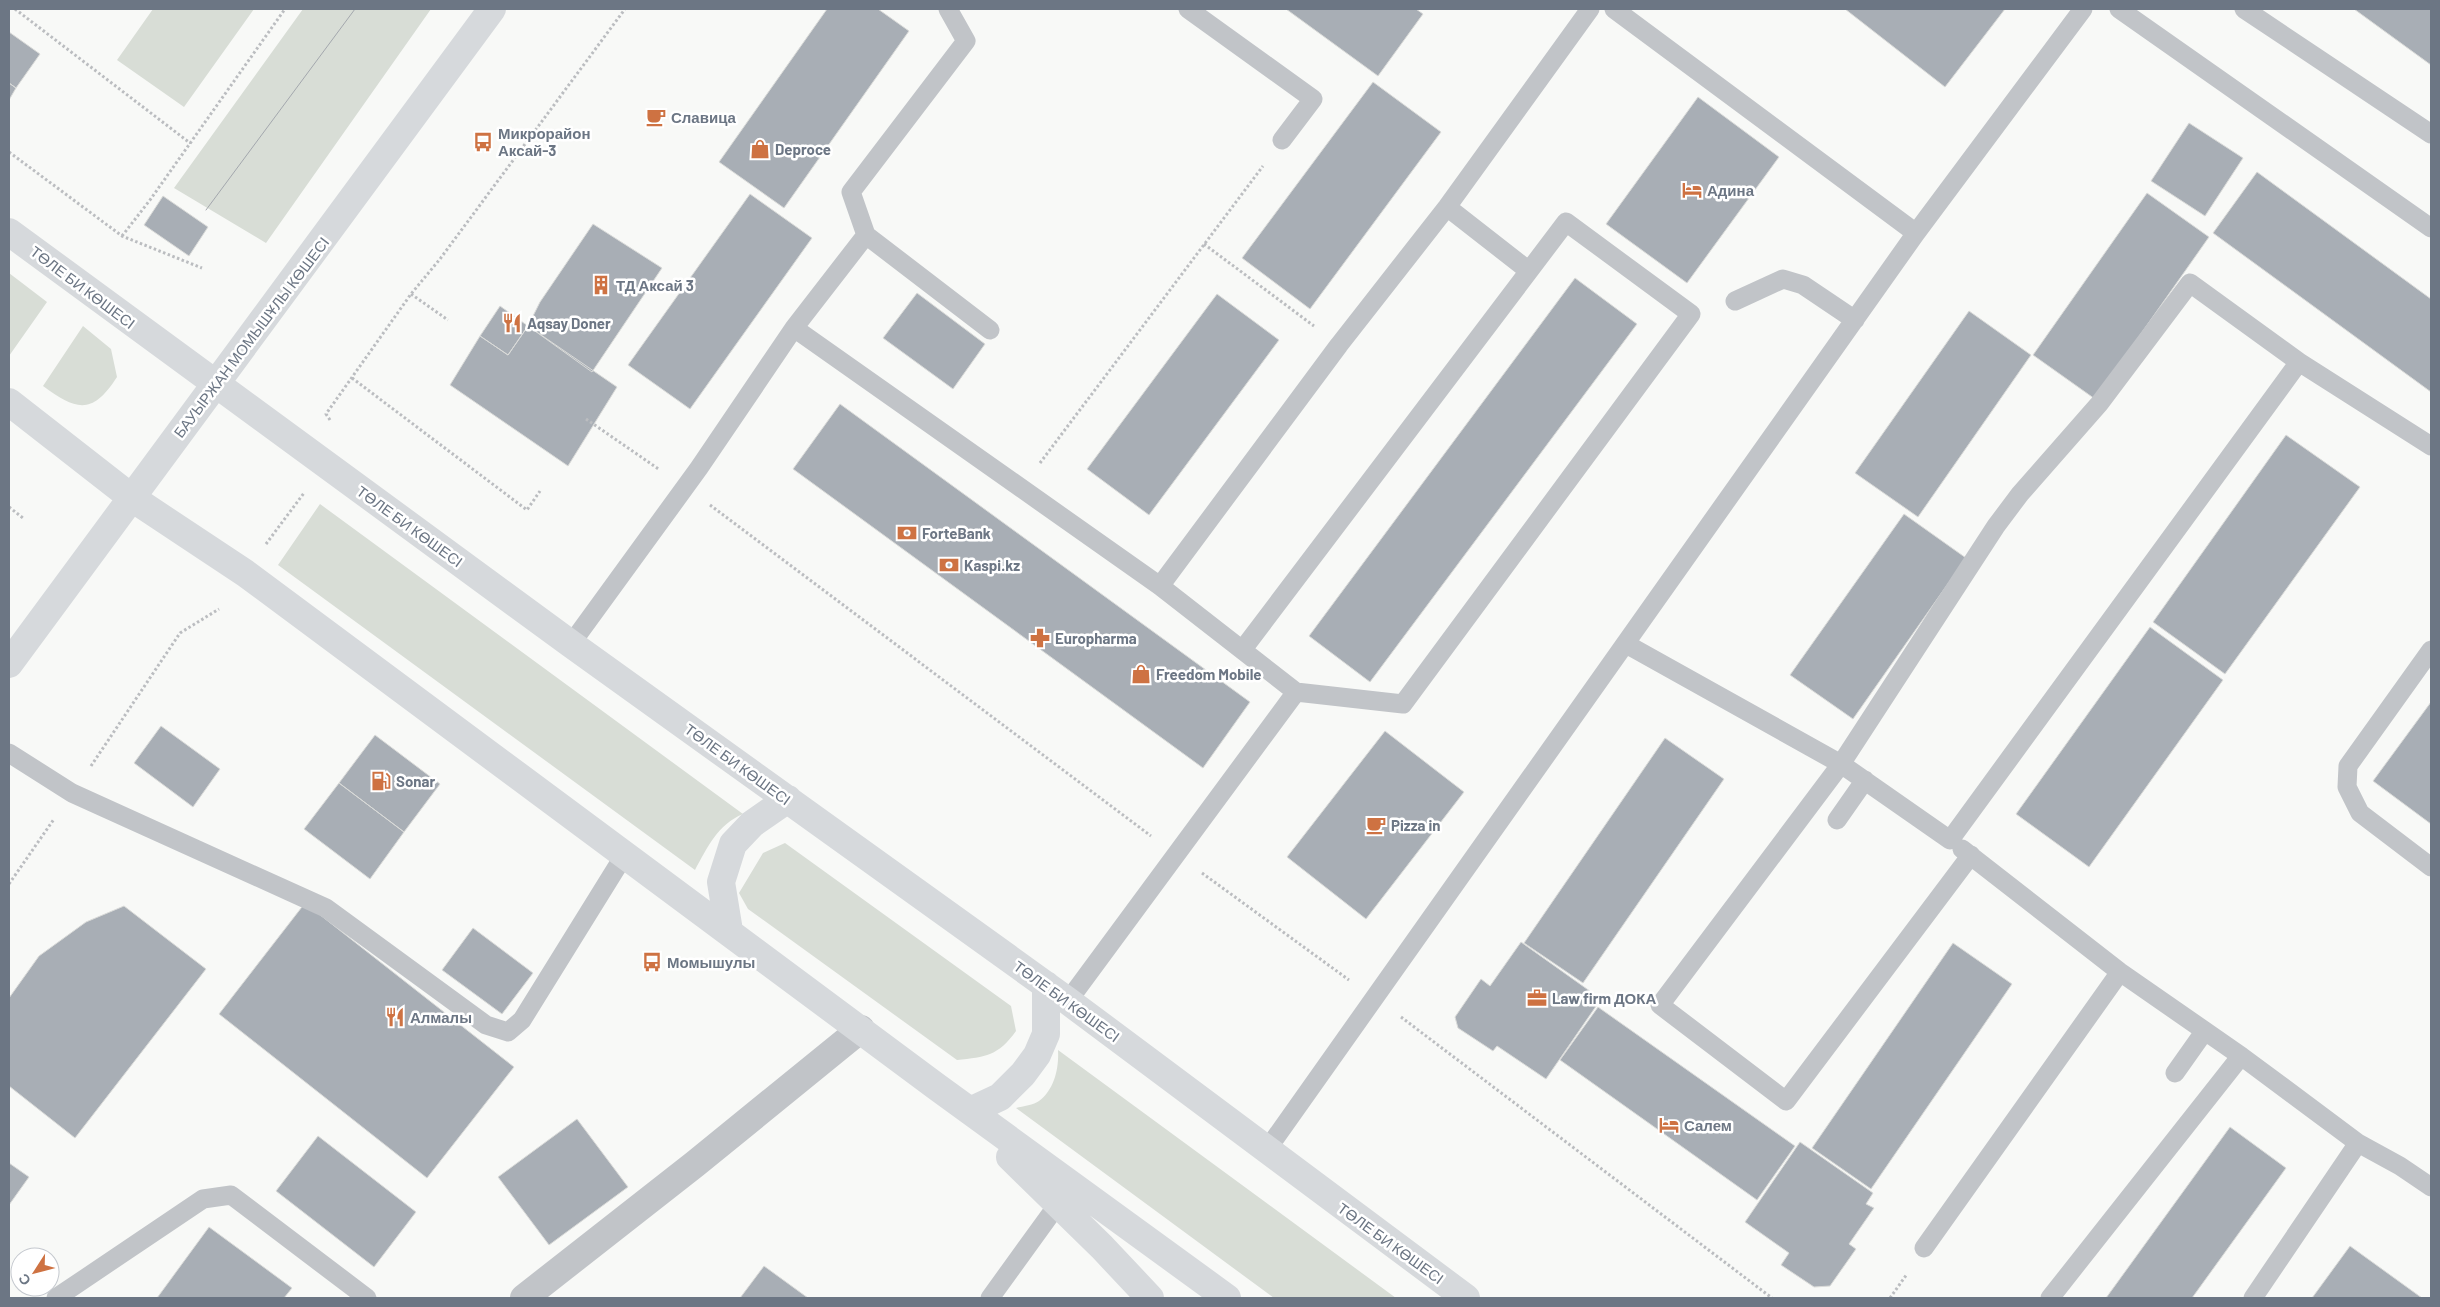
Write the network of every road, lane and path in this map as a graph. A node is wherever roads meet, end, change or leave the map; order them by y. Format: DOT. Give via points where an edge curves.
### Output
graph roads {
  1 [pos="16,9"];
  2 [pos="285,9"];
  3 [pos="492,9"];
  4 [pos="625,9"];
  5 [pos="948,9"];
  6 [pos="1188,9"];
  7 [pos="1590,9"];
  8 [pos="1614,9"];
  9 [pos="2083,9"];
  10 [pos="2119,9"];
  11 [pos="2244,9"];
  12 [pos="2431,134"];
  13 [pos="1282,140"];
  14 [pos="190,143"];
  15 [pos="9,152"];
  16 [pos="1447,207"];
  17 [pos="2431,228"];
  18 [pos="9,232"];
  19 [pos="1916,233"];
  20 [pos="866,235"];
  21 [pos="122,236"];
  22 [pos="1204,244"];
  23 [pos="202,268"];
  24 [pos="1529,271"];
  25 [pos="412,294"];
  26 [pos="1735,301"];
  27 [pos="448,320"];
  28 [pos="1856,320"];
  29 [pos="794,328"];
  30 [pos="990,330"];
  31 [pos="1339,345"];
  32 [pos="2299,362"];
  33 [pos="352,378"];
  34 [pos="215,385"];
  35 [pos="9,402"];
  36 [pos="335,426"];
  37 [pos="2431,446"];
  38 [pos="1022,487"];
  39 [pos="540,491"];
  40 [pos="304,493"];
  41 [pos="132,498"];
  42 [pos="9,508"];
  43 [pos="23,518"];
  44 [pos="265,545"];
  45 [pos="1160,586"];
  46 [pos="219,608"];
  47 [pos="571,644"];
  48 [pos="1626,644"];
  49 [pos="1243,649"];
  50 [pos="2431,650"];
  51 [pos="9,664"];
  52 [pos="1296,692"];
  53 [pos="9,753"];
  54 [pos="1841,764"];
  55 [pos="1865,780"];
  56 [pos="72,793"];
  57 [pos="788,799"];
  58 [pos="1837,820"];
  59 [pos="1950,840"];
  60 [pos="625,854"];
  61 [pos="1971,855"];
  62 [pos="2431,867"];
  63 [pos="9,884"];
  64 [pos="729,931"];
  65 [pos="2120,972"];
  66 [pos="1046,985"];
  67 [pos="1068,1001"];
  68 [pos="861,1029"];
  69 [pos="2204,1032"];
  70 [pos="2241,1056"];
  71 [pos="2175,1073"];
  72 [pos="937,1087"];
  73 [pos="970,1111"];
  74 [pos="2358,1143"];
  75 [pos="1266,1151"];
  76 [pos="2431,1187"];
  77 [pos="1058,1204"];
  78 [pos="1924,1248"];
  79 [pos="56,1298"];
  80 [pos="367,1298"];
  81 [pos="524,1298"];
  82 [pos="990,1298"];
  83 [pos="1150,1298"];
  84 [pos="1227,1298"];
  85 [pos="1466,1298"];
  86 [pos="2050,1298"];
  87 [pos="2253,1298"];
  1 -- 14 [label="path"];
  2 -- 14 [label="path"];
  3 -- 34 [label="main road, БАУЫРЖАН МОМЫШҰЛЫ КӨШЕСІ"];
  4 -- 25 [label="path"];
  5 -- 20 [label="lane" via="966,41 851,192"];
  6 -- 13 [label="lane" via="1313,100"];
  7 -- 16 [label="lane"];
  8 -- 19 [label="lane"];
  9 -- 19 [label="lane"];
  10 -- 17 [label="lane"];
  11 -- 12 [label="lane"];
  13 -- 22 [label="path"];
  14 -- 21 [label="path"];
  15 -- 21 [label="path"];
  16 -- 24 [label="lane"];
  16 -- 31 [label="lane"];
  18 -- 34 [label="main road, ТӨЛЕ БИ КӨШЕСІ"];
  19 -- 28 [label="lane"];
  20 -- 29 [label="lane"];
  20 -- 30 [label="lane"];
  21 -- 23 [label="path"];
  22 -- 31 [label="path"];
  22 -- 38 [label="path"];
  24 -- 49 [label="lane"];
  24 -- 52 [label="lane" via="1566,222 1691,314 1403,704"];
  25 -- 27 [label="path"];
  25 -- 33 [label="path"];
  26 -- 28 [label="lane" via="1783,279 1803,285"];
  28 -- 48 [label="lane"];
  29 -- 38 [label="lane"];
  29 -- 47 [label="lane" via="699,468"];
  31 -- 45 [label="lane"];
  32 -- 37 [label="lane"];
  32 -- 54 [label="lane" via="2190,283 2099,404 1996,526"];
  32 -- 59 [label="lane"];
  33 -- 36 [label="path" via="326,414"];
  33 -- 39 [label="path" via="526,510"];
  34 -- 41 [label="main road, БАУЫРЖАН МОМЫШҰЛЫ КӨШЕСІ"];
  34 -- 47 [label="main road, ТӨЛЕ БИ КӨШЕСІ"];
  35 -- 41 [label="main road"];
  38 -- 45 [label="lane"];
  40 -- 44 [label="path"];
  41 -- 51 [label="main road, БАУЫРЖАН МОМЫШҰЛЫ КӨШЕСІ"];
  41 -- 60 [label="main road" via="245,573"];
  42 -- 43 [label="path"];
  45 -- 49 [label="lane"];
  46 -- 56 [label="path" via="180,633"];
  47 -- 57 [label="main road, ТӨЛЕ БИ КӨШЕСІ"];
  48 -- 54 [label="lane"];
  48 -- 75 [label="lane"];
  49 -- 52 [label="lane"];
  50 -- 62 [label="lane" via="2348,766 2347,787 2360,814"];
  52 -- 67 [label="lane"];
  53 -- 56 [label="lane"];
  54 -- 55 [label="lane"];
  54 -- 61 [label="lane" via="1660,1005 1786,1101"];
  55 -- 58 [label="lane"];
  55 -- 59 [label="lane"];
  56 -- 60 [label="lane" via="326,908 486,1025 508,1032 522,1020"];
  56 -- 63 [label="path"];
  57 -- 64 [label="main road" via="752,824 734,844 721,882"];
  57 -- 66 [label="main road, ТӨЛЕ БИ КӨШЕСІ"];
  59 -- 61 [label="lane"];
  60 -- 64 [label="main road"];
  61 -- 65 [label="lane"];
  64 -- 68 [label="main road"];
  65 -- 69 [label="lane"];
  65 -- 78 [label="lane"];
  66 -- 67 [label="main road, ТӨЛЕ БИ КӨШЕСІ"];
  66 -- 73 [label="main road" via="1046,1034 1037,1055 1000,1097"];
  67 -- 75 [label="main road, ТӨЛЕ БИ КӨШЕСІ"];
  68 -- 72 [label="main road"];
  68 -- 81 [label="street"];
  69 -- 70 [label="lane"];
  69 -- 71 [label="lane"];
  70 -- 74 [label="lane"];
  70 -- 86 [label="lane"];
  72 -- 73 [label="main road"];
  72 -- 77 [label="main road"];
  73 -- 84 [label="main road"];
  74 -- 76 [label="lane"];
  74 -- 87 [label="lane"];
  75 -- 85 [label="main road, ТӨЛЕ БИ КӨШЕСІ"];
  77 -- 82 [label="lane"];
  77 -- 83 [label="main road"];
  79 -- 80 [label="lane" via="203,1199 231,1195"];
}
